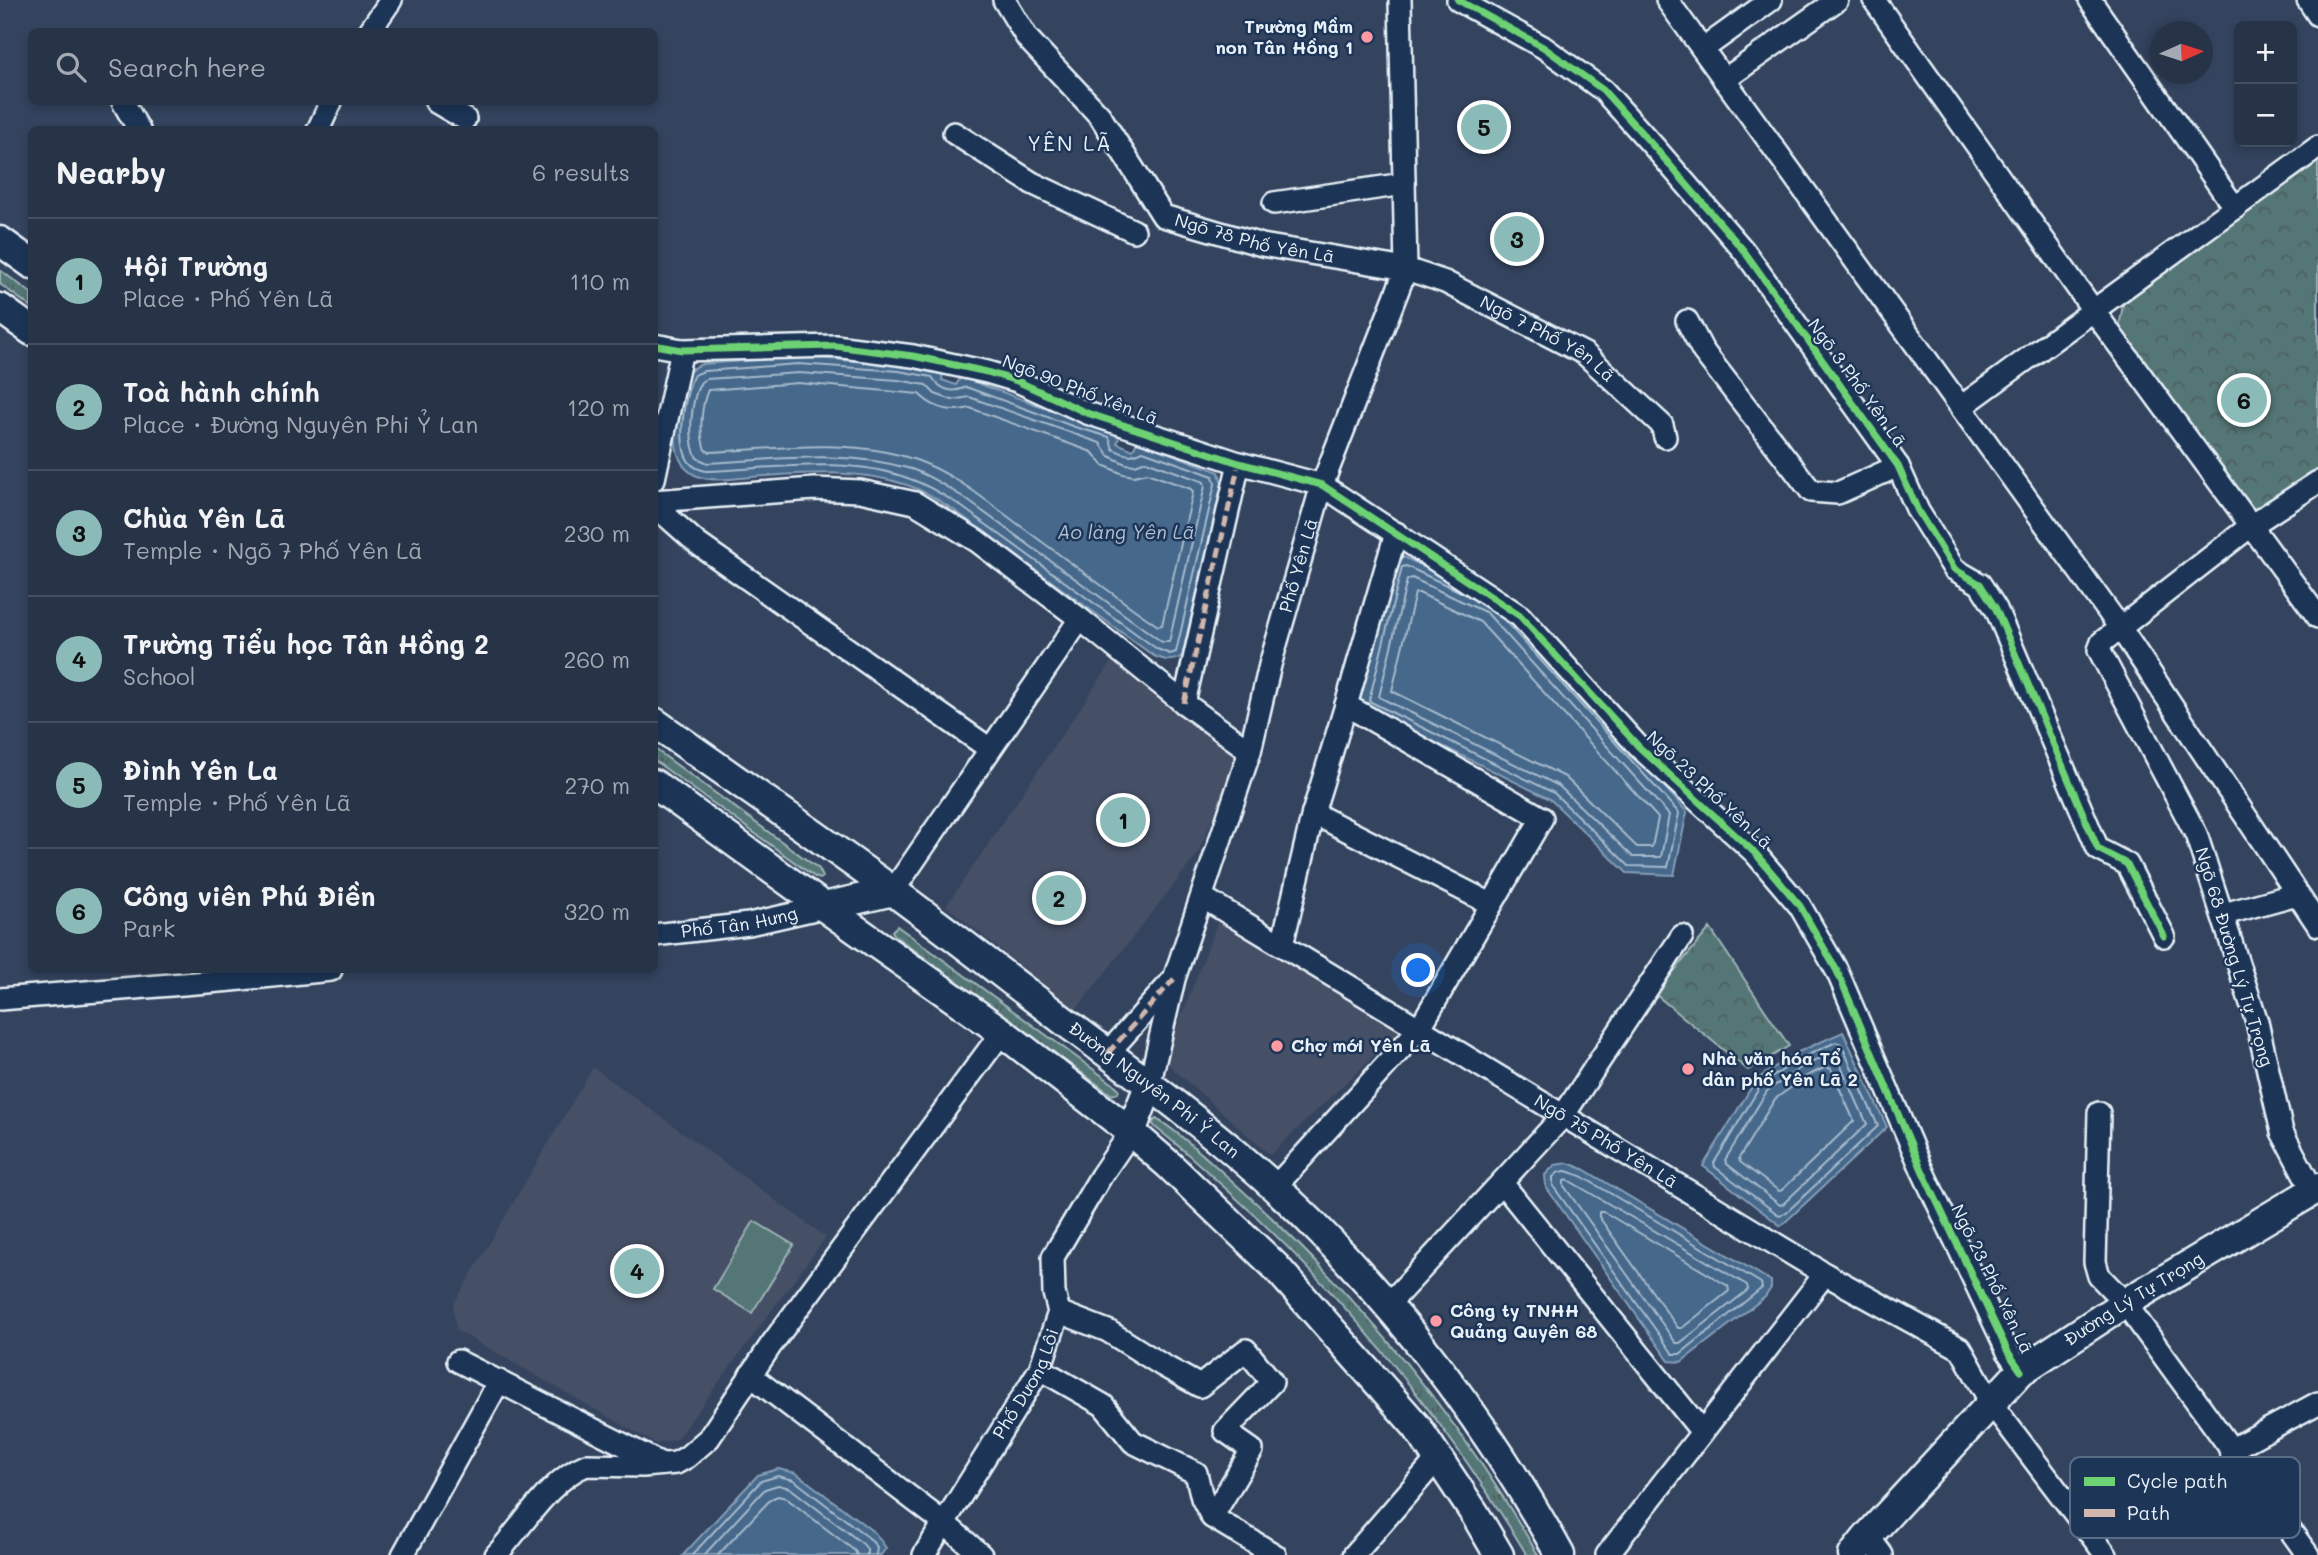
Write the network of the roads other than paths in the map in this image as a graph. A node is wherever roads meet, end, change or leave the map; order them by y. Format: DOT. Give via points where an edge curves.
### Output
graph roads {
  1 [pos="391,0"];
  2 [pos="1004,0"];
  3 [pos="1400,0"];
  4 [pos="1458,0"];
  5 [pos="1667,0"];
  6 [pos="1771,0"];
  7 [pos="1837,0"];
  8 [pos="1874,0"];
  9 [pos="2090,0"];
  10 [pos="2308,0"];
  11 [pos="2318,15"];
  12 [pos="372,28"];
  13 [pos="1703,49"];
  14 [pos="1724,80"];
  15 [pos="125,105"];
  16 [pos="330,105"];
  17 [pos="441,105"];
  18 [pos="466,119"];
  19 [pos="137,126"];
  20 [pos="320,126"];
  21 [pos="954,133"];
  22 [pos="2318,147"];
  23 [pos="1404,184"];
  24 [pos="1274,202"];
  25 [pos="2235,208"];
  26 [pos="1134,231"];
  27 [pos="1406,269"];
  28 [pos="0,308"];
  29 [pos="2093,310"];
  30 [pos="1687,321"];
  31 [pos="28,328"];
  32 [pos="658,346"];
  33 [pos="682,350"];
  34 [pos="1961,407"];
  35 [pos="1665,438"];
  36 [pos="658,461"];
  37 [pos="1239,463"];
  38 [pos="1898,466"];
  39 [pos="2318,482"];
  40 [pos="1322,485"];
  41 [pos="658,503"];
  42 [pos="658,507"];
  43 [pos="2252,525"];
  44 [pos="1396,533"];
  45 [pos="2318,617"];
  46 [pos="1080,619"];
  47 [pos="2121,629"];
  48 [pos="1184,703"];
  49 [pos="1346,705"];
  50 [pos="658,725"];
  51 [pos="990,749"];
  52 [pos="1250,751"];
  53 [pos="658,787"];
  54 [pos="1313,813"];
  55 [pos="893,891"];
  56 [pos="2297,894"];
  57 [pos="1202,897"];
  58 [pos="1491,904"];
  59 [pos="824,907"];
  60 [pos="2224,914"];
  61 [pos="2318,925"];
  62 [pos="658,935"];
  63 [pos="1682,936"];
  64 [pos="2164,936"];
  65 [pos="1282,945"];
  66 [pos="301,973"];
  67 [pos="1174,979"];
  68 [pos="0,999"];
  69 [pos="1419,1029"];
  70 [pos="1002,1032"];
  71 [pos="1108,1053"];
  72 [pos="1149,1086"];
  73 [pos="2099,1113"];
  74 [pos="1563,1116"];
  75 [pos="1131,1132"];
  76 [pos="1502,1183"];
  77 [pos="1275,1187"];
  78 [pos="2316,1189"];
  79 [pos="1825,1274"];
  80 [pos="2125,1303"];
  81 [pos="1387,1306"];
  82 [pos="1059,1312"];
  83 [pos="458,1361"];
  84 [pos="1040,1368"];
  85 [pos="2021,1371"];
  86 [pos="750,1375"];
  87 [pos="499,1381"];
  88 [pos="1991,1403"];
  89 [pos="2318,1403"];
  90 [pos="1702,1432"];
  91 [pos="2230,1450"];
  92 [pos="2235,1457"];
  93 [pos="1438,1458"];
  94 [pos="664,1465"];
  95 [pos="2070,1507"];
  96 [pos="1212,1517"];
  97 [pos="944,1523"];
  98 [pos="2093,1538"];
  99 [pos="2295,1538"];
  100 [pos="1868,1549"];
  101 [pos="403,1555"];
  102 [pos="496,1555"];
  103 [pos="924,1555"];
  104 [pos="981,1555"];
  105 [pos="1275,1555"];
  106 [pos="1354,1555"];
  107 [pos="1499,1555"];
  108 [pos="1560,1555"];
  109 [pos="1607,1555"];
  110 [pos="2106,1555"];
  111 [pos="2308,1555"];
  1 -- 12 [label="street"];
  2 -- 27 [label="street, Ngõ 78 Phố Yên Lã" via="1027,38 1100,116 1163,216 1262,245"];
  3 -- 23 [label="street, Phố Yên Lã"];
  4 -- 38 [label="street, Ngõ 3 Phố Yên Lã" via="1544,47 1603,90 1744,251"];
  5 -- 13 [label="street"];
  6 -- 13 [label="street"];
  7 -- 14 [label="street"];
  8 -- 29 [label="street"];
  9 -- 25 [label="street"];
  10 -- 11 [label="street"];
  13 -- 14 [label="street"];
  14 -- 34 [label="street"];
  15 -- 19 [label="street"];
  16 -- 20 [label="street"];
  17 -- 18 [label="street"];
  21 -- 26 [label="street" via="1032,183"];
  22 -- 25 [label="street"];
  23 -- 24 [label="street"];
  23 -- 27 [label="street, Phố Yên Lã"];
  25 -- 29 [label="street"];
  27 -- 35 [label="street, Ngõ 7 Phố Yên Lã" via="1445,282 1585,354 1662,425"];
  27 -- 40 [label="street, Phố Yên Lã"];
  28 -- 31 [label="main road"];
  29 -- 34 [label="street"];
  29 -- 43 [label="street"];
  30 -- 38 [label="street" via="1703,351 1811,491 1838,493"];
  32 -- 33 [label="street, Ngõ 90 Phố Yên Lã"];
  33 -- 36 [label="street"];
  33 -- 37 [label="street, Ngõ 90 Phố Yên Lã" via="835,346 913,356 1017,382 1087,413"];
  34 -- 47 [label="street"];
  37 -- 40 [label="street, Ngõ 90 Phố Yên Lã"];
  37 -- 48 [label="street"];
  38 -- 64 [label="street, Ngõ 3 Phố Yên Lã" via="1918,511 1954,569 1980,584 1996,609 2098,849 2127,864"];
  39 -- 43 [label="street"];
  40 -- 44 [label="street, Ngõ 23 Phố Yên Lã"];
  40 -- 52 [label="street, Phố Yên Lã"];
  41 -- 46 [label="street" via="814,489 915,503 978,541"];
  42 -- 51 [label="street" via="698,544"];
  43 -- 45 [label="street"];
  43 -- 47 [label="street"];
  44 -- 49 [label="street"];
  44 -- 85 [label="street, Ngõ 23 Phố Yên Lã" via="1520,616 1639,747 1755,853 1800,906 1837,971 1922,1170"];
  46 -- 48 [label="street"];
  46 -- 51 [label="street"];
  47 -- 56 [label="street"];
  47 -- 60 [label="street, Ngõ 68 Đường Lý Tự Trọng" via="2102,642 2100,655 2196,834"];
  48 -- 52 [label="street"];
  49 -- 54 [label="street"];
  49 -- 58 [label="street" via="1542,818"];
  50 -- 55 [label="main road, Đường Nguyên Phi Ỷ Lan"];
  51 -- 55 [label="street"];
  52 -- 57 [label="street, Phố Yên Lã"];
  53 -- 59 [label="main road"];
  54 -- 58 [label="street"];
  54 -- 65 [label="street"];
  55 -- 59 [label="main road"];
  55 -- 71 [label="main road, Đường Nguyên Phi Ỷ Lan"];
  56 -- 60 [label="street"];
  56 -- 61 [label="street"];
  57 -- 65 [label="street, Ngõ 75 Phố Yên Lã"];
  57 -- 67 [label="street, Phố Yên Lã"];
  58 -- 69 [label="street"];
  59 -- 62 [label="street, Phố Tân Hưng" via="749,925"];
  59 -- 70 [label="main road"];
  60 -- 78 [label="street, Ngõ 68 Đường Lý Tự Trọng" via="2257,1022 2282,1132"];
  63 -- 74 [label="street"];
  65 -- 69 [label="street, Ngõ 75 Phố Yên Lã"];
  66 -- 68 [label="street"];
  67 -- 71 [label="street"];
  67 -- 72 [label="street, Phố Yên Lã"];
  69 -- 74 [label="street, Ngõ 75 Phố Yên Lã"];
  69 -- 77 [label="street"];
  70 -- 75 [label="main road"];
  70 -- 86 [label="street"];
  71 -- 72 [label="main road, Đường Nguyên Phi Ỷ Lan"];
  72 -- 75 [label="main road"];
  72 -- 77 [label="main road, Đường Nguyên Phi Ỷ Lan"];
  73 -- 80 [label="street" via="2095,1262 2099,1276"];
  74 -- 76 [label="street"];
  74 -- 79 [label="street, Ngõ 75 Phố Yên Lã"];
  75 -- 82 [label="street, Phố Dương Lôi" via="1053,1256"];
  75 -- 93 [label="main road" via="1276,1266 1417,1427"];
  76 -- 81 [label="street"];
  76 -- 90 [label="street"];
  77 -- 81 [label="main road, Đường Nguyên Phi Ỷ Lan"];
  78 -- 80 [label="main road, Đường Lý Tự Trọng"];
  79 -- 88 [label="street, Ngõ 75 Phố Yên Lã" via="1961,1349"];
  79 -- 90 [label="street"];
  80 -- 85 [label="main road, Đường Lý Tự Trọng"];
  80 -- 91 [label="street"];
  81 -- 108 [label="main road, Đường Nguyên Phi Ỷ Lan" via="1489,1437"];
  82 -- 84 [label="street, Phố Dương Lôi"];
  82 -- 96 [label="street" via="1108,1331 1199,1386 1246,1350 1272,1382 1225,1431 1252,1450"];
  83 -- 87 [label="street"];
  84 -- 96 [label="street" via="1102,1405 1133,1443 1196,1473"];
  84 -- 97 [label="street, Phố Dương Lôi"];
  85 -- 88 [label="main road, Đường Lý Tự Trọng"];
  86 -- 94 [label="street" via="709,1438 687,1457"];
  86 -- 97 [label="street"];
  87 -- 94 [label="street"];
  87 -- 101 [label="street"];
  88 -- 95 [label="street, Ngõ 75 Phố Yên Lã"];
  88 -- 100 [label="main road, Đường Lý Tự Trọng"];
  89 -- 91 [label="street"];
  90 -- 109 [label="street"];
  91 -- 92 [label="street"];
  93 -- 106 [label="street"];
  93 -- 107 [label="main road"];
  94 -- 102 [label="street" via="586,1465 577,1469 559,1482"];
  96 -- 105 [label="street"];
  97 -- 103 [label="street, Phố Dương Lôi"];
  97 -- 104 [label="street"];
  98 -- 110 [label="street, Ngõ 75 Phố Yên Lã"];
  99 -- 111 [label="street"];
}
